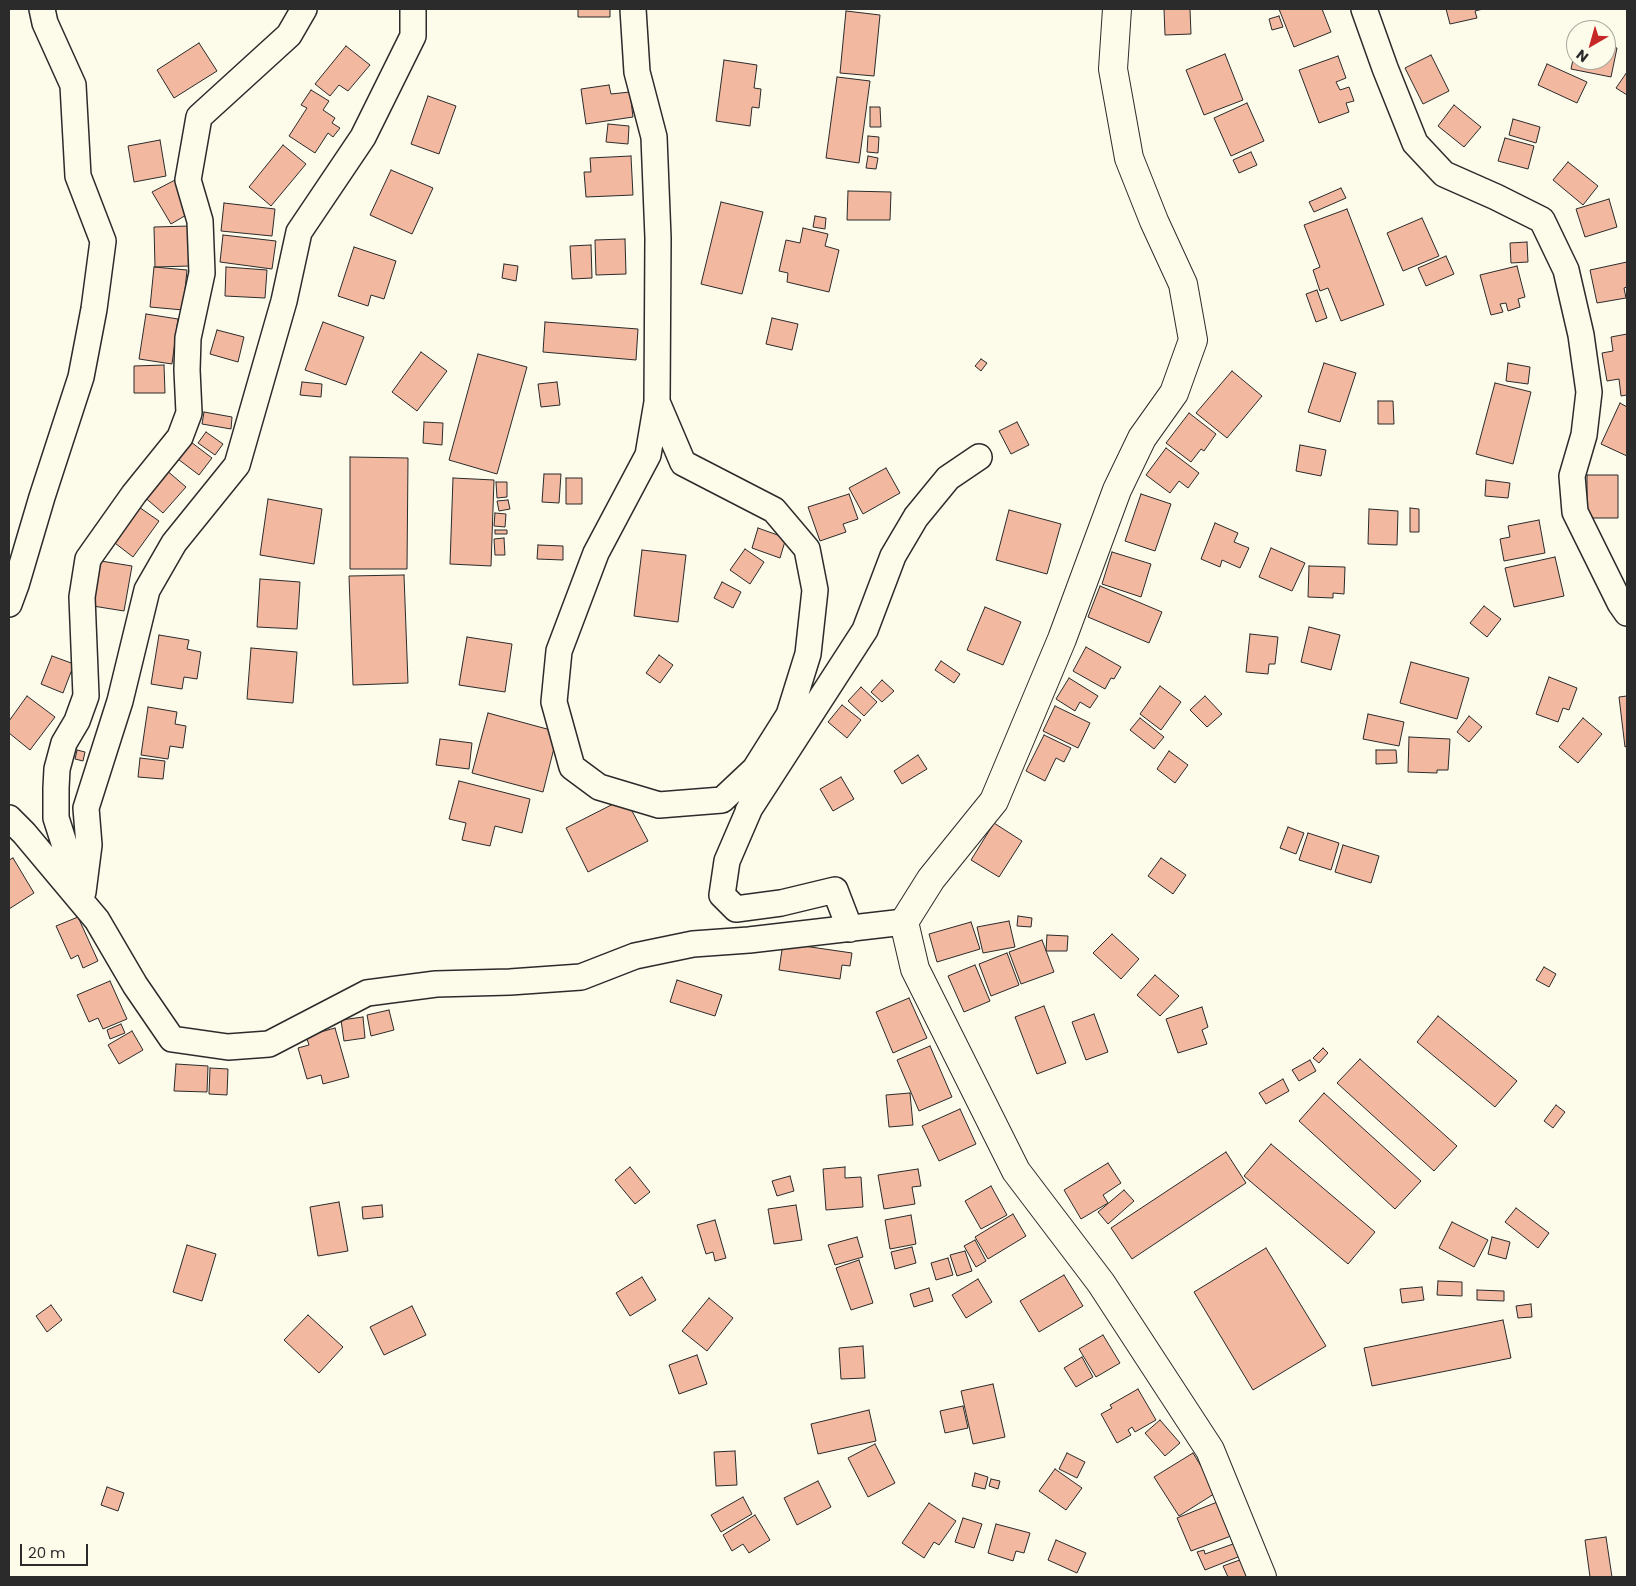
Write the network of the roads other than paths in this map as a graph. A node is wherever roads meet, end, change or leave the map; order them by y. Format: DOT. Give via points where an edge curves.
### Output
graph roads {
  1 [pos="42,9"];
  2 [pos="304,9"];
  3 [pos="413,9"];
  4 [pos="633,9"];
  5 [pos="1117,9"];
  6 [pos="1364,9"];
  7 [pos="657,402"];
  8 [pos="979,457"];
  9 [pos="9,604"];
  10 [pos="1627,612"];
  11 [pos="789,715"];
  12 [pos="748,811"];
  13 [pos="9,818"];
  14 [pos="82,902"];
  15 [pos="904,922"];
  16 [pos="850,929"];
  17 [pos="1262,1577"];
  1 -- 9 [label="street" via="45,24 73,85 78,176 103,241 81,377"];
  2 -- 14 [label="street" via="289,35 199,117 188,180 200,221 202,273 188,338 190,413 180,437 88,559 82,597 86,696 64,742 56,788 56,818"];
  3 -- 14 [label="street" via="413,36 363,137 299,232 284,300 237,465 174,543 146,590 120,701 86,808 89,844"];
  4 -- 7 [label="street" via="637,72 654,137 658,238"];
  5 -- 15 [label="highway" via="1113,68 1129,158 1183,284 1193,340 1174,393 1142,438 1117,490 1062,639 994,801 931,879"];
  6 -- 10 [label="street" via="1415,143 1444,174 1542,220 1566,270 1581,335 1589,392 1584,436 1572,476 1575,512"];
  7 -- 11 [label="street" via="683,463 774,510 807,549 815,590 808,654"];
  7 -- 11 [label="street" via="648,455 596,553 559,651 554,702 572,767 599,787 659,805 722,800 756,769"];
  8 -- 12 [label="street" via="948,478 916,517 893,556 865,630"];
  11 -- 12 [label="street"];
  12 -- 16 [label="street" via="727,861 722,895 736,909 781,904 835,890"];
  13 -- 14 [label="street"];
  14 -- 16 [label="street" via="97,920 135,985 172,1039 228,1047 269,1044 367,993 436,984 581,977 635,956 693,944"];
  15 -- 16 [label="street"];
  15 -- 17 [label="highway" via="915,968 1016,1171 1101,1283 1210,1450"];
}
